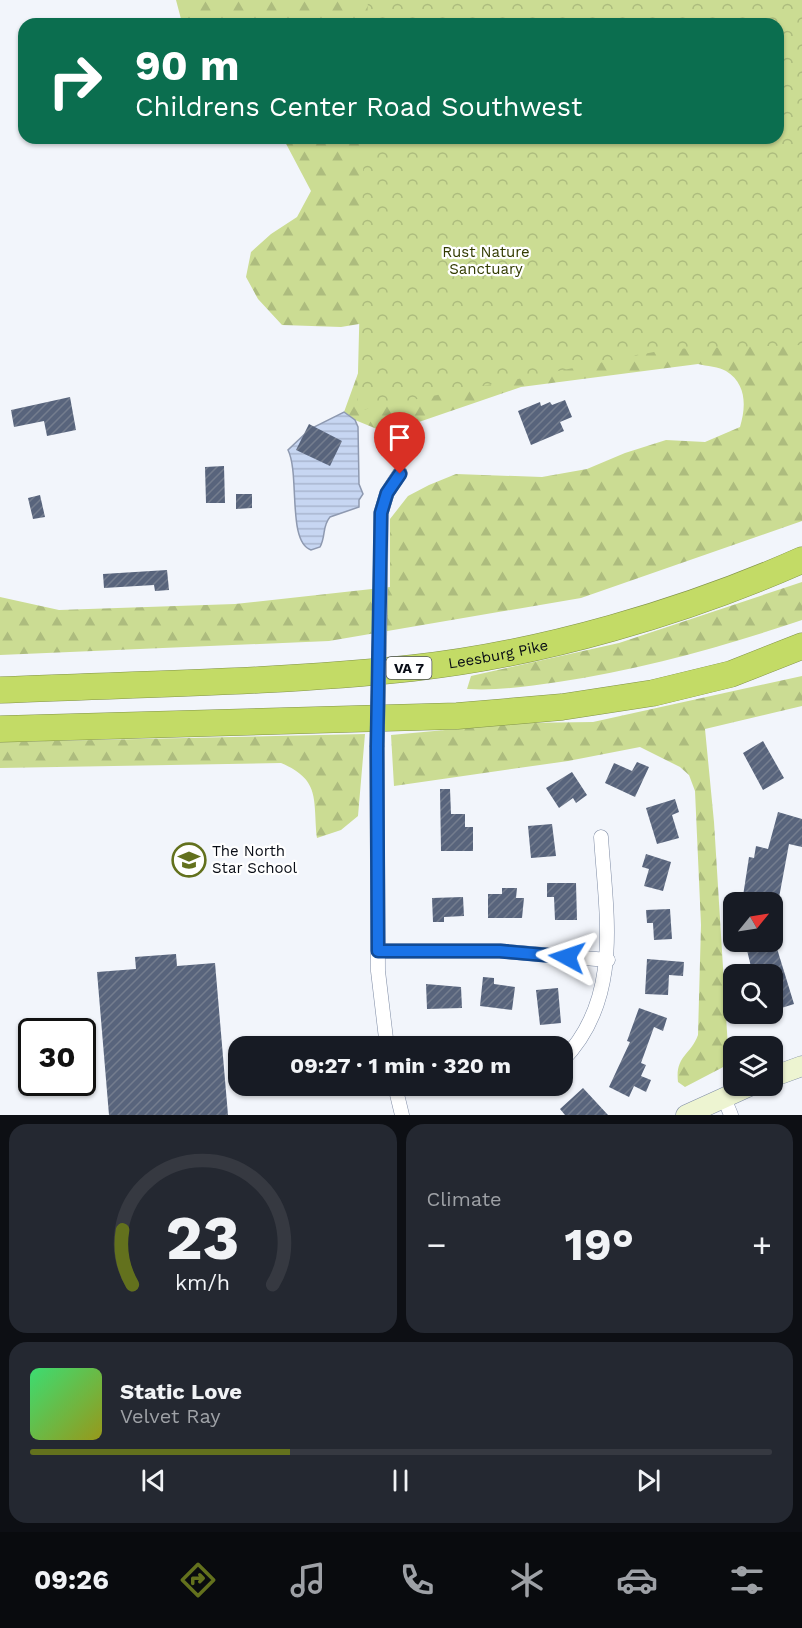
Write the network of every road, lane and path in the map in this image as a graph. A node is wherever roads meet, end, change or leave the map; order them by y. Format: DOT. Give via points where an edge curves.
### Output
graph roads {
  1 [pos="400,474"];
  2 [pos="802,560"];
  3 [pos="802,646"];
  4 [pos="802,660"];
  5 [pos="731,674"];
  6 [pos="0,690"];
  7 [pos="0,729"];
  8 [pos="601,837"];
  9 [pos="378,951"];
  10 [pos="608,960"];
  11 [pos="386,1036"];
  12 [pos="573,1047"];
  13 [pos="802,1066"];
  14 [pos="783,1073"];
  15 [pos="397,1096"];
  16 [pos="738,1096"];
  17 [pos="727,1106"];
  18 [pos="402,1115"];
  19 [pos="686,1115"];
  1 -- 9 [label="street, bridge" via="387,493 381,513"];
  2 -- 6 [label="highway, Leesburg Pike / VA 7" via="629,622 529,648 414,668"];
  3 -- 5 [label="highway"];
  4 -- 5 [label="highway"];
  5 -- 7 [label="highway" via="653,693 562,707 457,716"];
  8 -- 10 [label="street"];
  9 -- 10 [label="street" via="500,951"];
  9 -- 11 [label="street"];
  10 -- 12 [label="street" via="591,1023"];
  13 -- 14 [label="main road"];
  15 -- 18 [label="street"];
  16 -- 17 [label="main road"];
  17 -- 19 [label="main road"];
}
